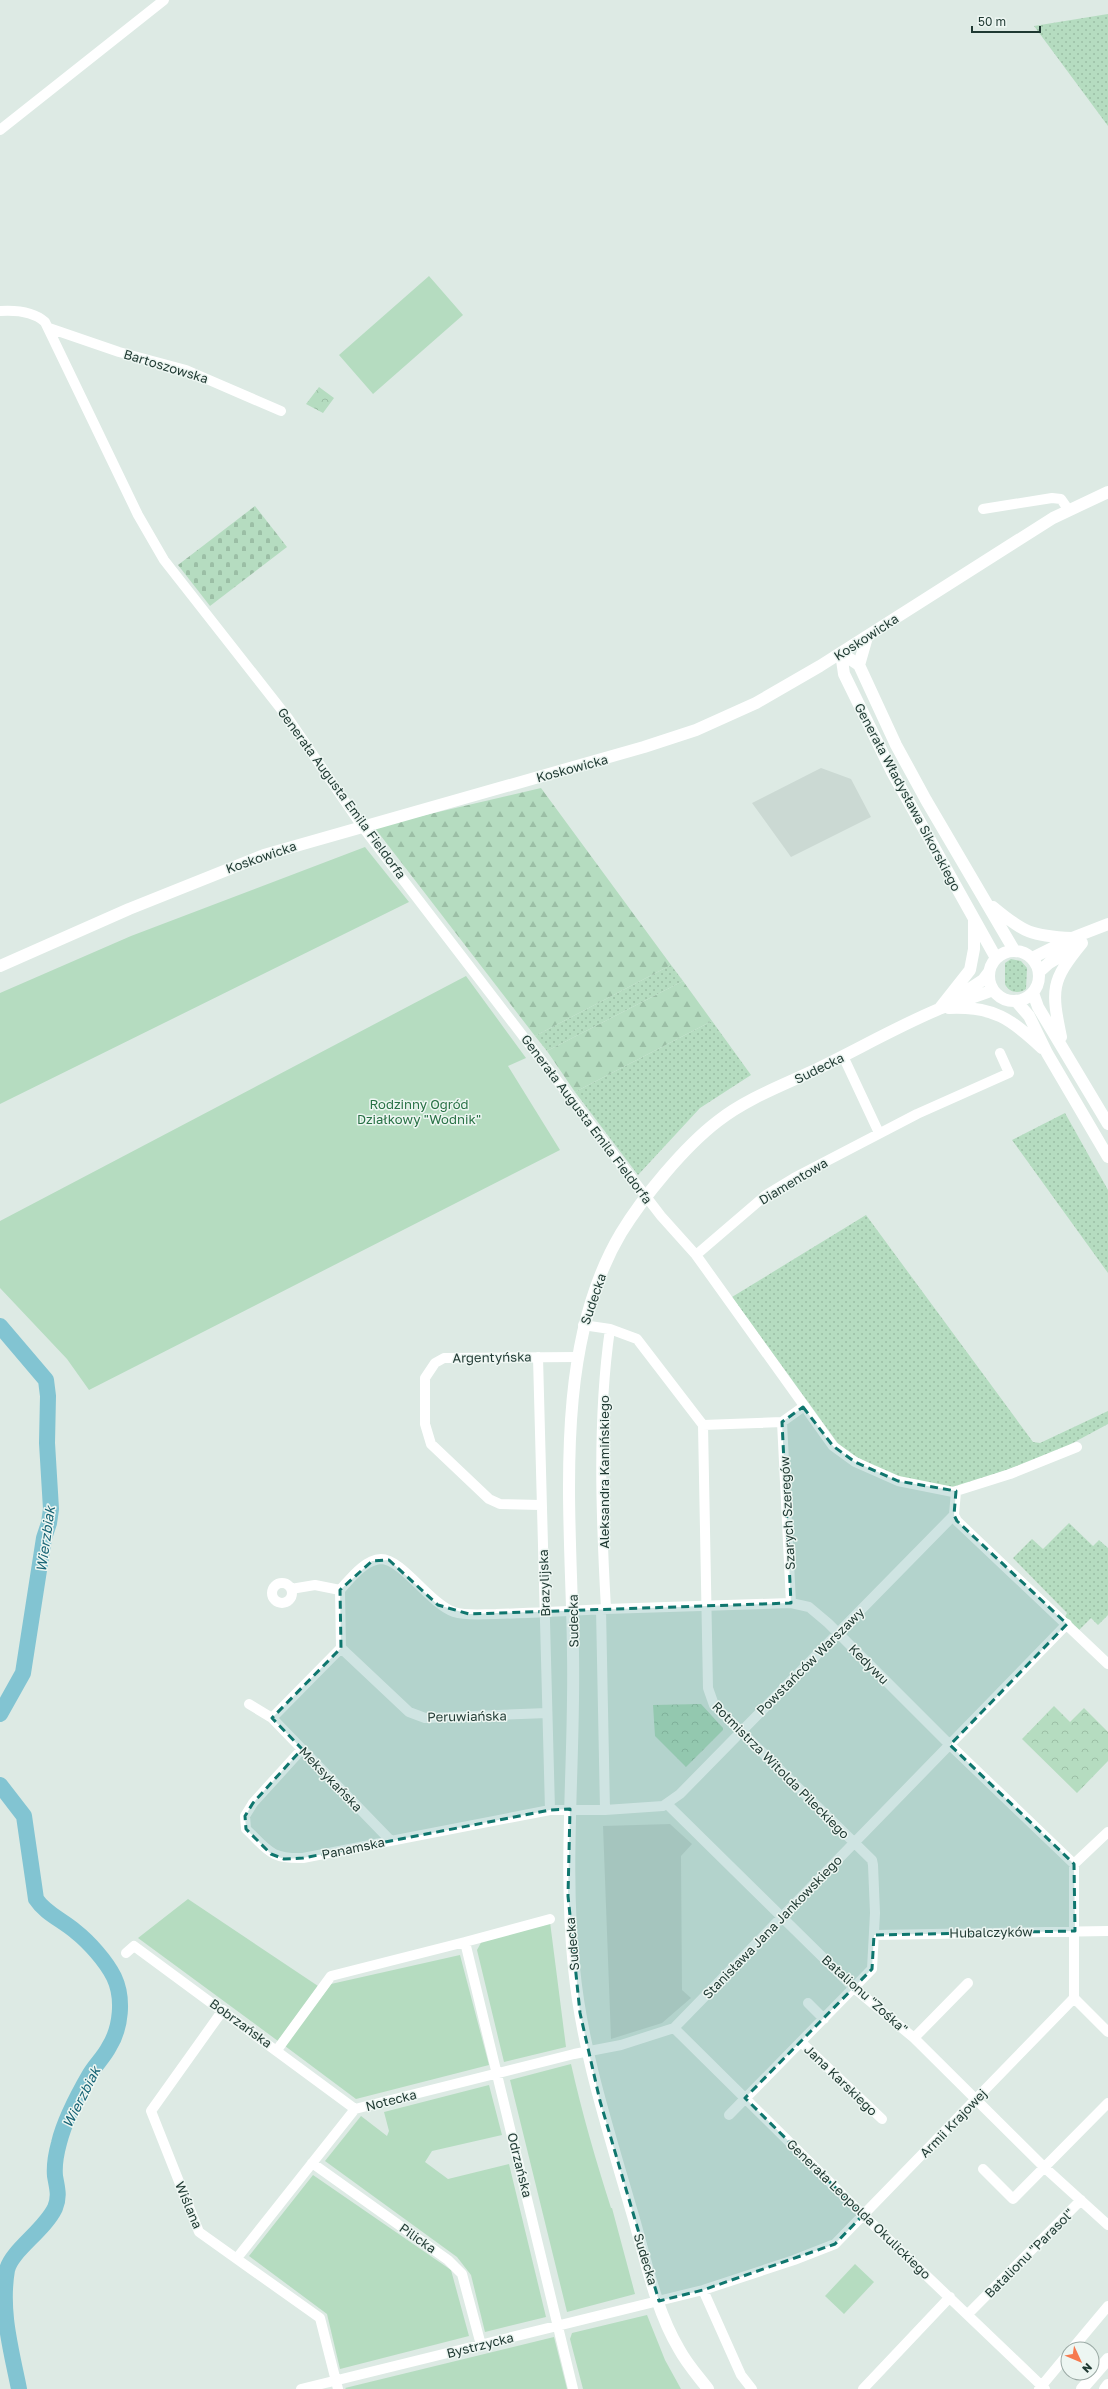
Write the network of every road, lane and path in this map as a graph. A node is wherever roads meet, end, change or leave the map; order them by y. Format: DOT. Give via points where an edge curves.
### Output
graph roads {
  1 [pos="164,0"];
  2 [pos="0,130"];
  3 [pos="0,311"];
  4 [pos="49,328"];
  5 [pos="281,411"];
  6 [pos="1108,492"];
  7 [pos="983,509"];
  8 [pos="1068,509"];
  9 [pos="867,636"];
  10 [pos="841,652"];
  11 [pos="859,665"];
  12 [pos="820,666"];
  13 [pos="844,674"];
  14 [pos="361,825"];
  15 [pos="986,901"];
  16 [pos="974,920"];
  17 [pos="1108,924"];
  18 [pos="1108,928"];
  19 [pos="1077,941"];
  20 [pos="1014,950"];
  21 [pos="996,958"];
  22 [pos="1032,958"];
  23 [pos="0,966"];
  24 [pos="989,972"];
  25 [pos="1039,972"];
  26 [pos="993,990"];
  27 [pos="1033,993"];
  28 [pos="1016,1001"];
  29 [pos="940,1009"];
  30 [pos="1062,1044"];
  31 [pos="1000,1052"];
  32 [pos="1047,1053"];
  33 [pos="843,1056"];
  34 [pos="1108,1124"];
  35 [pos="879,1133"];
  36 [pos="1108,1157"];
  37 [pos="647,1197"];
  38 [pos="696,1255"];
  39 [pos="583,1325"];
  40 [pos="610,1329"];
  41 [pos="538,1357"];
  42 [pos="577,1357"];
  43 [pos="803,1406"];
  44 [pos="782,1422"];
  45 [pos="703,1425"];
  46 [pos="1076,1447"];
  47 [pos="956,1491"];
  48 [pos="541,1506"];
  49 [pos="954,1515"];
  50 [pos="291,1589"];
  51 [pos="340,1590"];
  52 [pos="791,1603"];
  53 [pos="707,1606"];
  54 [pos="603,1609"];
  55 [pos="572,1610"];
  56 [pos="545,1612"];
  57 [pos="1067,1624"];
  58 [pos="838,1633"];
  59 [pos="341,1648"];
  60 [pos="1108,1664"];
  61 [pos="250,1704"];
  62 [pos="547,1713"];
  63 [pos="272,1718"];
  64 [pos="740,1731"];
  65 [pos="950,1745"];
  66 [pos="302,1749"];
  67 [pos="667,1804"];
  68 [pos="570,1809"];
  69 [pos="550,1810"];
  70 [pos="605,1810"];
  71 [pos="1108,1832"];
  72 [pos="390,1840"];
  73 [pos="854,1843"];
  74 [pos="1074,1864"];
  75 [pos="782,1917"];
  76 [pos="550,1919"];
  77 [pos="1075,1931"];
  78 [pos="1108,1931"];
  79 [pos="874,1935"];
  80 [pos="465,1942"];
  81 [pos="126,1953"];
  82 [pos="968,1983"];
  83 [pos="854,1988"];
  84 [pos="1074,1998"];
  85 [pos="808,2003"];
  86 [pos="223,2010"];
  87 [pos="824,2019"];
  88 [pos="674,2028"];
  89 [pos="1108,2032"];
  90 [pos="914,2038"];
  91 [pos="801,2042"];
  92 [pos="277,2050"];
  93 [pos="587,2052"];
  94 [pos="497,2074"];
  95 [pos="745,2098"];
  96 [pos="976,2099"];
  97 [pos="1108,2103"];
  98 [pos="356,2109"];
  99 [pos="729,2115"];
  100 [pos="882,2119"];
  101 [pos="312,2163"];
  102 [pos="1044,2167"];
  103 [pos="983,2169"];
  104 [pos="1081,2200"];
  105 [pos="863,2215"];
  106 [pos="1108,2224"];
  107 [pos="237,2258"];
  108 [pos="702,2290"];
  109 [pos="950,2297"];
  110 [pos="659,2301"];
  111 [pos="1108,2306"];
  112 [pos="968,2314"];
  113 [pos="559,2326"];
  114 [pos="1079,2341"];
  115 [pos="481,2345"];
  116 [pos="1108,2360"];
  117 [pos="1060,2364"];
  118 [pos="337,2385"];
  119 [pos="1108,2385"];
  120 [pos="1042,2388"];
  121 [pos="301,2389"];
  122 [pos="573,2389"];
  123 [pos="708,2389"];
  124 [pos="752,2389"];
  125 [pos="863,2389"];
  126 [pos="1082,2389"];
  127 [pos="1105,2389"];
  1 -- 2 [label="street"];
  3 -- 4 [label="street" via="14,310 39,317"];
  4 -- 5 [label="street, Bartoszowska" via="119,352 186,370"];
  4 -- 14 [label="street, Generała Augusta Emila Fieldorfa" via="138,515 164,560 288,718"];
  6 -- 8 [label="street, Koskowicka"];
  7 -- 8 [label="street" via="1052,498 1061,499"];
  8 -- 9 [label="street, Koskowicka"];
  9 -- 10 [label="street, Koskowicka"];
  9 -- 11 [label="street"];
  10 -- 11 [label="street, Generała Władysława Sikorskiego"];
  10 -- 12 [label="street, Koskowicka"];
  10 -- 13 [label="street, Generała Władysława Sikorskiego"];
  11 -- 15 [label="street, Generała Władysława Sikorskiego" via="918,786"];
  12 -- 13 [label="street"];
  12 -- 14 [label="street, Koskowicka" via="756,703 696,730 591,763"];
  13 -- 16 [label="street, Generała Władysława Sikorskiego" via="892,772"];
  14 -- 23 [label="street, Koskowicka" via="264,855 129,909"];
  14 -- 37 [label="street, Generała Augusta Emila Fieldorfa"];
  15 -- 19 [label="street" via="1014,925 1028,933"];
  15 -- 20 [label="street"];
  16 -- 21 [label="street"];
  16 -- 29 [label="street" via="974,949 970,970"];
  17 -- 19 [label="street"];
  18 -- 19 [label="street"];
  19 -- 22 [label="street"];
  19 -- 25 [label="street"];
  19 -- 30 [label="street" via="1056,983 1054,1006"];
  20 -- 21 [label="street"];
  20 -- 22 [label="street"];
  21 -- 24 [label="street"];
  22 -- 25 [label="street"];
  24 -- 26 [label="street"];
  24 -- 29 [label="street, Sudecka" via="983,980"];
  25 -- 27 [label="street" via="1039,980"];
  26 -- 28 [label="street" via="1003,998"];
  26 -- 29 [label="street, Sudecka"];
  27 -- 28 [label="street"];
  27 -- 30 [label="street" via="1038,1007"];
  28 -- 32 [label="street" via="1029,1016"];
  29 -- 32 [label="street" via="957,1008 988,1012 1007,1018 1017,1024"];
  29 -- 33 [label="street, Sudecka"];
  30 -- 34 [label="street"];
  31 -- 35 [label="street, Diamentowa" via="1009,1073"];
  32 -- 36 [label="street"];
  33 -- 35 [label="street"];
  33 -- 37 [label="street, Sudecka" via="772,1090 720,1119 699,1138"];
  35 -- 38 [label="street, Diamentowa" via="766,1195"];
  37 -- 38 [label="street, Generała Augusta Emila Fieldorfa" via="660,1216"];
  37 -- 39 [label="street, Sudecka" via="621,1233 596,1284"];
  38 -- 43 [label="street, Generała Augusta Emila Fieldorfa"];
  39 -- 40 [label="street"];
  39 -- 42 [label="street, Sudecka"];
  40 -- 45 [label="street" via="637,1339"];
  40 -- 54 [label="street, Aleksandra Kamińskiego" via="605,1367"];
  41 -- 42 [label="street, Argentyńska"];
  41 -- 48 [label="street, Brazylijska"];
  41 -- 48 [label="street, Argentyńska" via="444,1358 435,1363 425,1378 425,1416 431,1444 489,1499 500,1504"];
  42 -- 55 [label="street, Sudecka" via="570,1476"];
  43 -- 44 [label="street"];
  43 -- 47 [label="street, Generała Augusta Emila Fieldorfa" via="833,1446 855,1462 898,1481"];
  44 -- 45 [label="street"];
  44 -- 52 [label="street, Szarych Szeregów"];
  45 -- 53 [label="street, Rotmistrza Witolda Pileckiego"];
  46 -- 47 [label="street, Generała Augusta Emila Fieldorfa" via="1010,1474"];
  47 -- 49 [label="street"];
  48 -- 56 [label="street, Brazylijska"];
  49 -- 57 [label="street"];
  49 -- 58 [label="street, Powstańców Warszawy"];
  50 -- 51 [label="street" via="315,1585"];
  51 -- 56 [label="street" via="372,1561 389,1560 438,1605 455,1612"];
  51 -- 59 [label="street"];
  52 -- 53 [label="street, Kedywu"];
  52 -- 58 [label="street, Kedywu" via="802,1604 815,1611"];
  53 -- 54 [label="street, Kedywu"];
  53 -- 64 [label="street, Rotmistrza Witolda Pileckiego" via="710,1698"];
  54 -- 55 [label="street"];
  54 -- 70 [label="street, Aleksandra Kamińskiego"];
  55 -- 56 [label="street"];
  55 -- 68 [label="street, Sudecka" via="574,1699"];
  56 -- 62 [label="street, Brazylijska"];
  57 -- 60 [label="street"];
  57 -- 65 [label="street, Stanisława Jana Jankowskiego"];
  58 -- 64 [label="street, Powstańców Warszawy"];
  58 -- 65 [label="street, Kedywu"];
  59 -- 62 [label="street, Peruwiańska" via="409,1712 425,1718"];
  59 -- 63 [label="street"];
  61 -- 63 [label="street, Meksykańska"];
  62 -- 69 [label="street, Brazylijska"];
  63 -- 66 [label="street, Meksykańska"];
  64 -- 67 [label="street, Powstańców Warszawy" via="680,1794"];
  64 -- 73 [label="street, Rotmistrza Witolda Pileckiego"];
  65 -- 73 [label="street, Stanisława Jana Jankowskiego"];
  65 -- 74 [label="street, Kedywu"];
  66 -- 72 [label="street, Meksykańska"];
  66 -- 72 [label="street, Panamska" via="253,1803 245,1816 246,1829 271,1854 284,1859 303,1858"];
  67 -- 70 [label="street"];
  67 -- 75 [label="street, Batalionu \"Zośka\""];
  68 -- 69 [label="street, Panamska"];
  68 -- 70 [label="street"];
  68 -- 93 [label="street, Sudecka" via="570,1924"];
  69 -- 72 [label="street, Panamska"];
  71 -- 74 [label="street"];
  73 -- 75 [label="street, Stanisława Jana Jankowskiego"];
  73 -- 79 [label="street, Rotmistrza Witolda Pileckiego" via="872,1860"];
  74 -- 77 [label="street"];
  75 -- 83 [label="street, Batalionu \"Zośka\""];
  75 -- 88 [label="street, Stanisława Jana Jankowskiego"];
  76 -- 80 [label="street"];
  77 -- 78 [label="street, Hubalczyków"];
  77 -- 79 [label="street, Hubalczyków"];
  77 -- 84 [label="street"];
  79 -- 83 [label="street, Rotmistrza Witolda Pileckiego" via="872,1969"];
  80 -- 92 [label="street" via="331,1976"];
  80 -- 94 [label="street, Odrzańska"];
  81 -- 86 [label="street, Bobrzańska" via="134,1946"];
  82 -- 90 [label="street"];
  83 -- 87 [label="street, Rotmistrza Witolda Pileckiego"];
  83 -- 90 [label="street, Batalionu \"Zośka\""];
  84 -- 89 [label="street"];
  84 -- 96 [label="street, Armii Krajowej"];
  85 -- 87 [label="street"];
  86 -- 92 [label="street, Bobrzańska"];
  86 -- 107 [label="street, Wiślana" via="151,2110 199,2232"];
  87 -- 91 [label="street, Rotmistrza Witolda Pileckiego"];
  88 -- 93 [label="street, Stanisława Jana Jankowskiego" via="621,2045"];
  88 -- 95 [label="street, Generała Leopolda Okulickiego"];
  90 -- 96 [label="street, Batalionu \"Zośka\""];
  91 -- 95 [label="street, Rotmistrza Witolda Pileckiego"];
  91 -- 100 [label="street, Jana Karskiego"];
  92 -- 98 [label="street, Bobrzańska"];
  93 -- 94 [label="street, Notecka"];
  93 -- 110 [label="street, Sudecka"];
  94 -- 98 [label="street, Notecka"];
  94 -- 113 [label="street, Odrzańska"];
  95 -- 99 [label="street, Rotmistrza Witolda Pileckiego"];
  95 -- 105 [label="street, Generała Leopolda Okulickiego"];
  96 -- 102 [label="street, Batalionu \"Zośka\""];
  96 -- 105 [label="street, Armii Krajowej"];
  97 -- 102 [label="street"];
  98 -- 101 [label="street, Notecka"];
  101 -- 107 [label="street, Notecka"];
  101 -- 115 [label="street, Pilicka" via="448,2260 462,2274"];
  102 -- 103 [label="street" via="1013,2198"];
  102 -- 104 [label="street, Batalionu \"Zośka\""];
  104 -- 106 [label="street, Batalionu \"Parasol\""];
  104 -- 112 [label="street, Batalionu \"Parasol\""];
  105 -- 108 [label="street, Armii Krajowej" via="834,2244"];
  105 -- 109 [label="street, Generała Leopolda Okulickiego"];
  107 -- 118 [label="street, Wiślana" via="320,2318"];
  108 -- 110 [label="street, Armii Krajowej"];
  108 -- 124 [label="street" via="741,2375"];
  109 -- 112 [label="street, Generała Leopolda Okulickiego"];
  109 -- 125 [label="street"];
  110 -- 113 [label="street, Bystrzycka"];
  110 -- 123 [label="street, Sudecka" via="676,2345"];
  111 -- 114 [label="street"];
  112 -- 120 [label="street, Generała Leopolda Okulickiego"];
  113 -- 115 [label="street, Bystrzycka"];
  113 -- 122 [label="street, Odrzańska"];
  115 -- 118 [label="street, Bystrzycka"];
  116 -- 126 [label="street"];
  117 -- 120 [label="street"];
  118 -- 121 [label="street, Bystrzycka"];
  119 -- 127 [label="street"];
}
